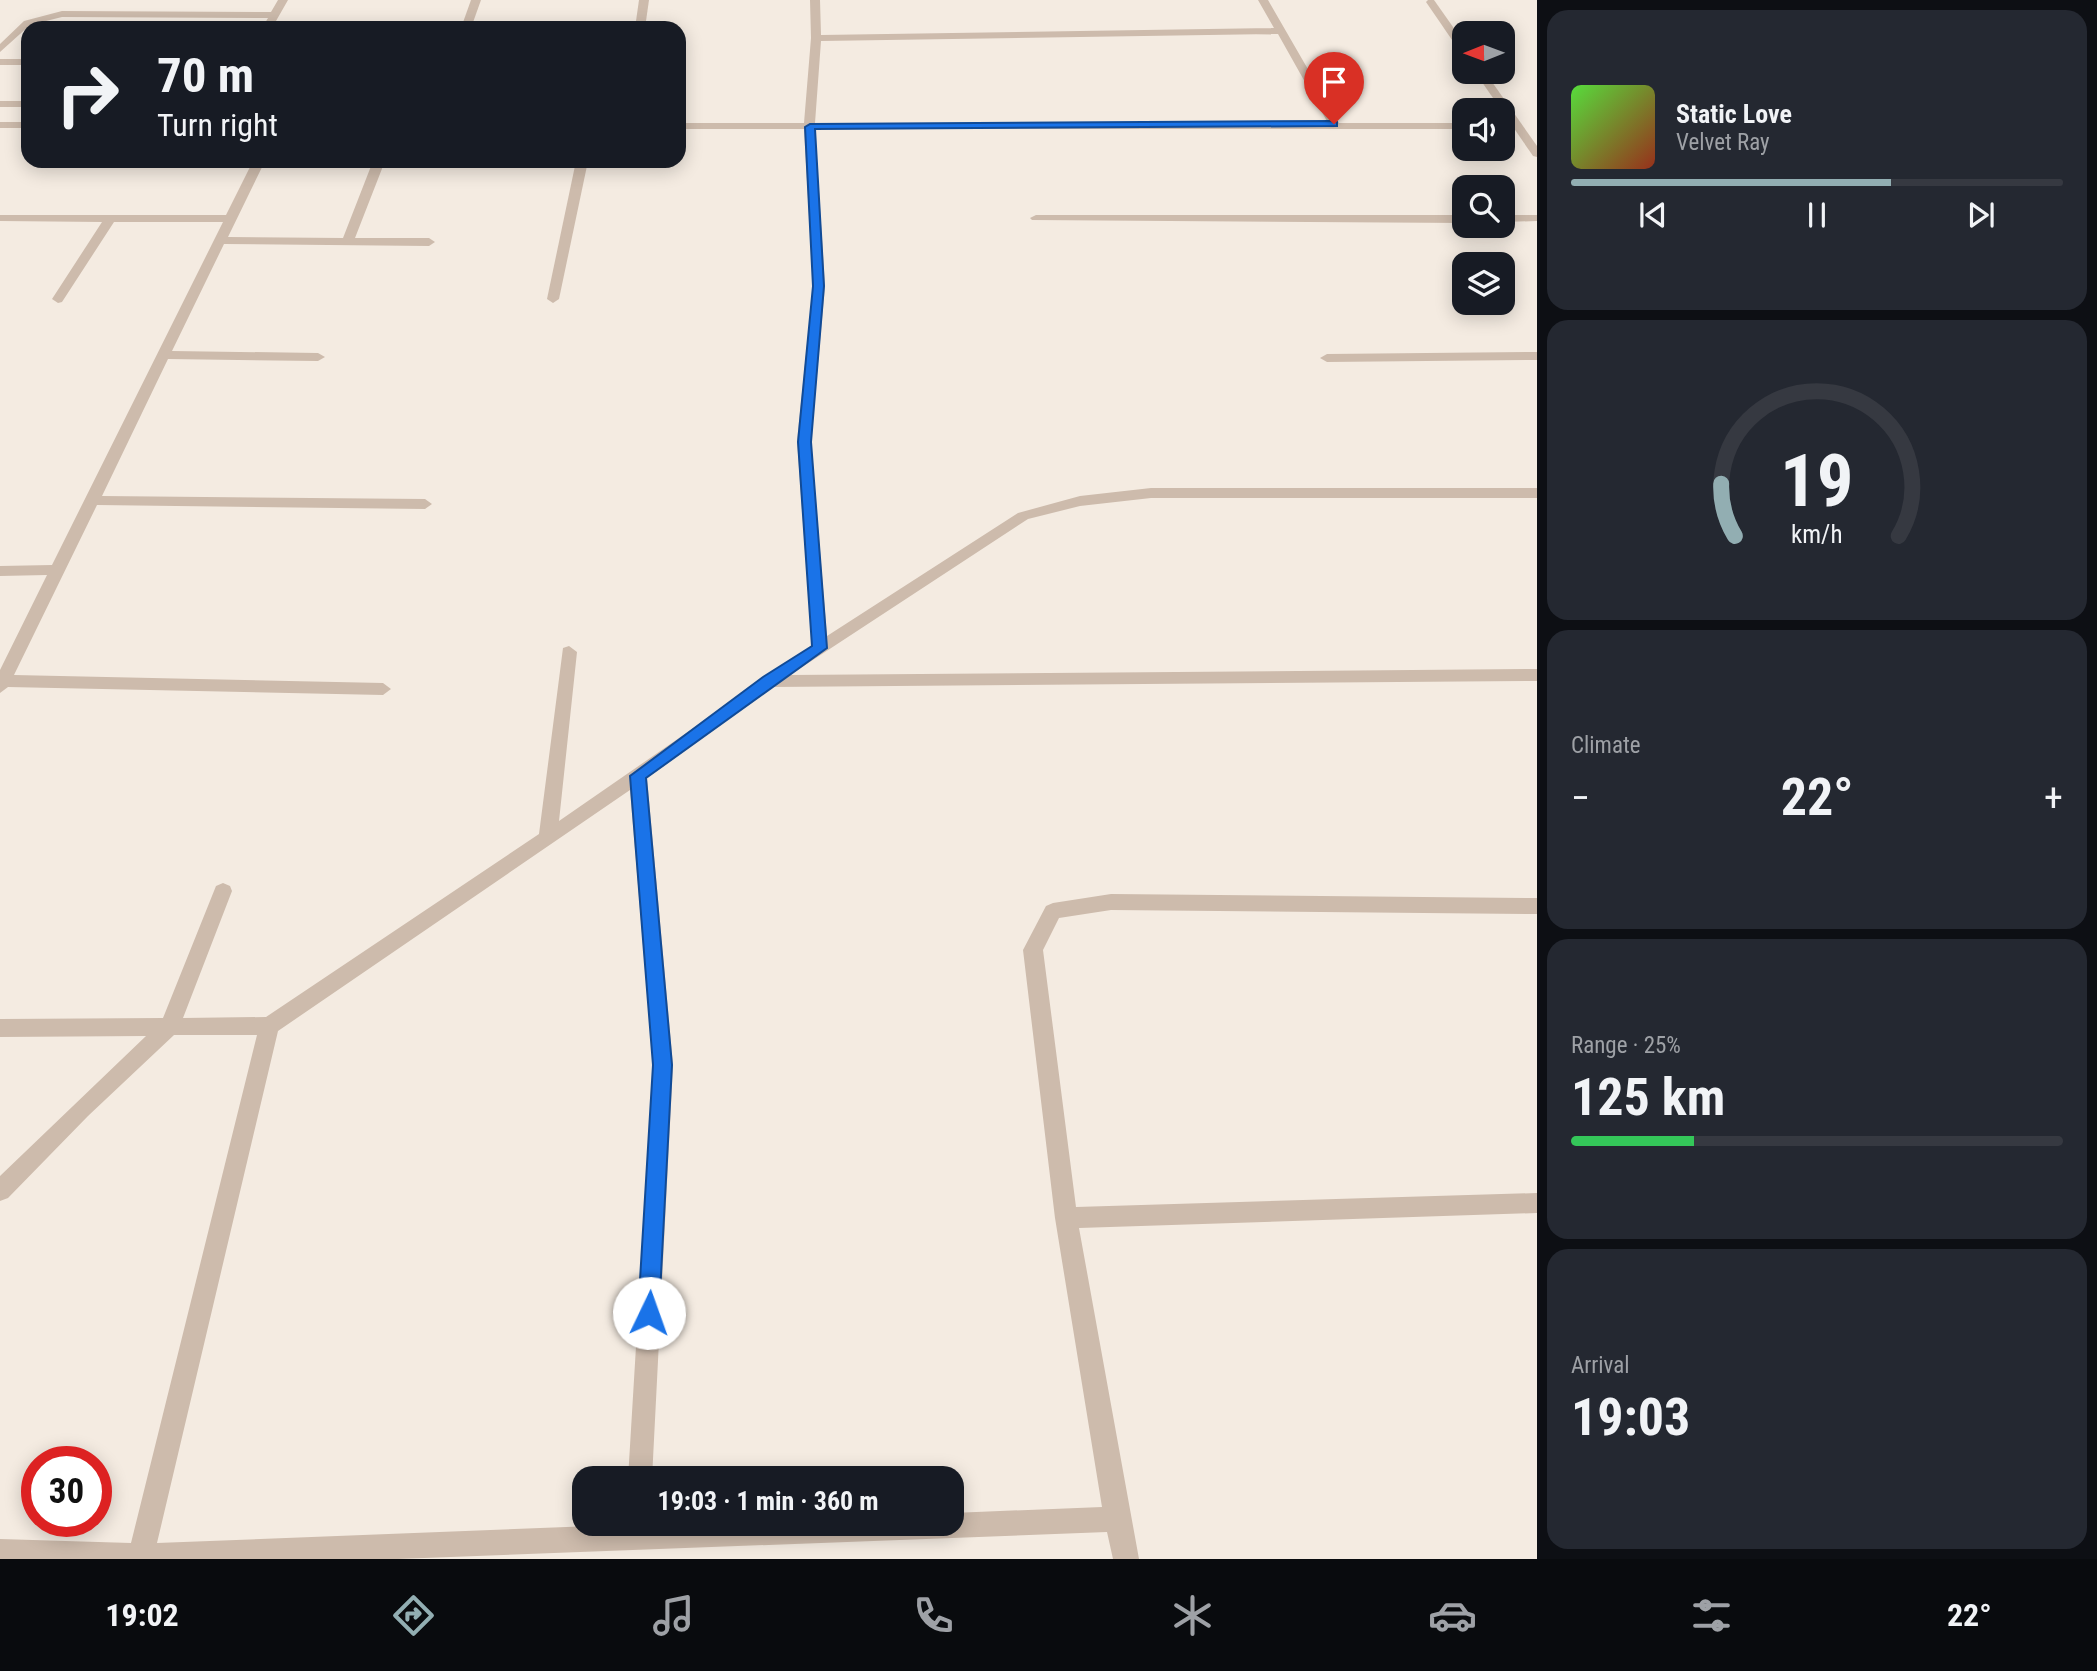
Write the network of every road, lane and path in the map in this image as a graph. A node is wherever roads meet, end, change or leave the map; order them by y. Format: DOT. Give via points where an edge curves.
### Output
graph roads {
  1 [pos="68,0"];
  2 [pos="157,0"];
  3 [pos="283,0"];
  4 [pos="476,0"];
  5 [pos="644,0"];
  6 [pos="815,0"];
  7 [pos="1263,0"];
  8 [pos="1431,2"];
  9 [pos="56,15"];
  10 [pos="147,15"];
  11 [pos="274,15"];
  12 [pos="34,21"];
  13 [pos="271,21"];
  14 [pos="468,21"];
  15 [pos="641,21"];
  16 [pos="21,29"];
  17 [pos="1279,31"];
  18 [pos="1452,32"];
  19 [pos="816,38"];
  20 [pos="0,49"];
  21 [pos="0,62"];
  22 [pos="21,62"];
  23 [pos="1490,84"];
  24 [pos="0,104"];
  25 [pos="21,104"];
  26 [pos="1334,124"];
  27 [pos="0,125"];
  28 [pos="21,125"];
  29 [pos="1515,125"];
  30 [pos="1524,125"];
  31 [pos="686,126"];
  32 [pos="1452,126"];
  33 [pos="810,127"];
  34 [pos="1537,154"];
  35 [pos="256,168"];
  36 [pos="376,168"];
  37 [pos="581,168"];
  38 [pos="0,218"];
  39 [pos="1036,218"];
  40 [pos="1537,218"];
  41 [pos="110,219"];
  42 [pos="231,219"];
  43 [pos="1452,219"];
  44 [pos="1515,219"];
  45 [pos="220,240"];
  46 [pos="347,242"];
  47 [pos="429,242"];
  48 [pos="58,299"];
  49 [pos="553,299"];
  50 [pos="163,355"];
  51 [pos="1537,356"];
  52 [pos="318,358"];
  53 [pos="1327,358"];
  54 [pos="1537,493"];
  55 [pos="92,500"];
  56 [pos="425,504"];
  57 [pos="58,570"];
  58 [pos="0,571"];
  59 [pos="820,648"];
  60 [pos="569,652"];
  61 [pos="1537,675"];
  62 [pos="769,681"];
  63 [pos="1,684"];
  64 [pos="383,689"];
  65 [pos="638,776"];
  66 [pos="548,837"];
  67 [pos="223,891"];
  68 [pos="1537,906"];
  69 [pos="269,1026"];
  70 [pos="169,1027"];
  71 [pos="0,1028"];
  72 [pos="0,1191"];
  73 [pos="1537,1203"];
  74 [pos="1066,1218"];
  75 [pos="641,1466"];
  76 [pos="1117,1520"];
  77 [pos="964,1524"];
  78 [pos="572,1535"];
  79 [pos="0,1552"];
  80 [pos="141,1556"];
  81 [pos="1126,1559"];
  1 -- 9 [label="street"];
  2 -- 10 [label="street"];
  3 -- 11 [label="street"];
  4 -- 14 [label="street"];
  5 -- 15 [label="street"];
  6 -- 19 [label="street"];
  7 -- 17 [label="street"];
  8 -- 18 [label="street"];
  9 -- 10 [label="street"];
  9 -- 12 [label="street"];
  10 -- 11 [label="street"];
  11 -- 13 [label="street"];
  16 -- 20 [label="street"];
  17 -- 19 [label="street"];
  17 -- 26 [label="street"];
  19 -- 33 [label="street"];
  21 -- 22 [label="street"];
  23 -- 30 [label="street"];
  24 -- 25 [label="street"];
  26 -- 32 [label="street"];
  26 -- 33 [label="street"];
  27 -- 28 [label="street"];
  29 -- 30 [label="street"];
  30 -- 34 [label="street"];
  31 -- 33 [label="street"];
  33 -- 59 [label="street" via="819,286 804,442"];
  35 -- 42 [label="street"];
  36 -- 46 [label="street"];
  37 -- 49 [label="street"];
  38 -- 41 [label="street"];
  39 -- 43 [label="street"];
  40 -- 44 [label="street"];
  41 -- 42 [label="street"];
  41 -- 48 [label="street"];
  42 -- 45 [label="street"];
  45 -- 46 [label="street"];
  45 -- 50 [label="street"];
  46 -- 47 [label="street"];
  50 -- 52 [label="street"];
  50 -- 55 [label="street"];
  51 -- 53 [label="street"];
  54 -- 59 [label="street" via="1152,493 1080,501 1023,516"];
  55 -- 56 [label="street"];
  55 -- 57 [label="street"];
  57 -- 58 [label="street"];
  57 -- 63 [label="street"];
  59 -- 62 [label="street"];
  60 -- 66 [label="street"];
  61 -- 62 [label="street"];
  62 -- 65 [label="street"];
  63 -- 64 [label="street"];
  65 -- 66 [label="street"];
  65 -- 75 [label="street" via="663,1065"];
  66 -- 69 [label="street"];
  67 -- 70 [label="street"];
  68 -- 74 [label="street" via="1111,902 1053,911 1034,950"];
  69 -- 70 [label="street"];
  69 -- 80 [label="street"];
  70 -- 71 [label="street"];
  70 -- 72 [label="street"];
  73 -- 74 [label="street"];
  74 -- 76 [label="street"];
  76 -- 77 [label="street"];
  76 -- 81 [label="street"];
  78 -- 80 [label="street"];
  79 -- 80 [label="street"];
}
